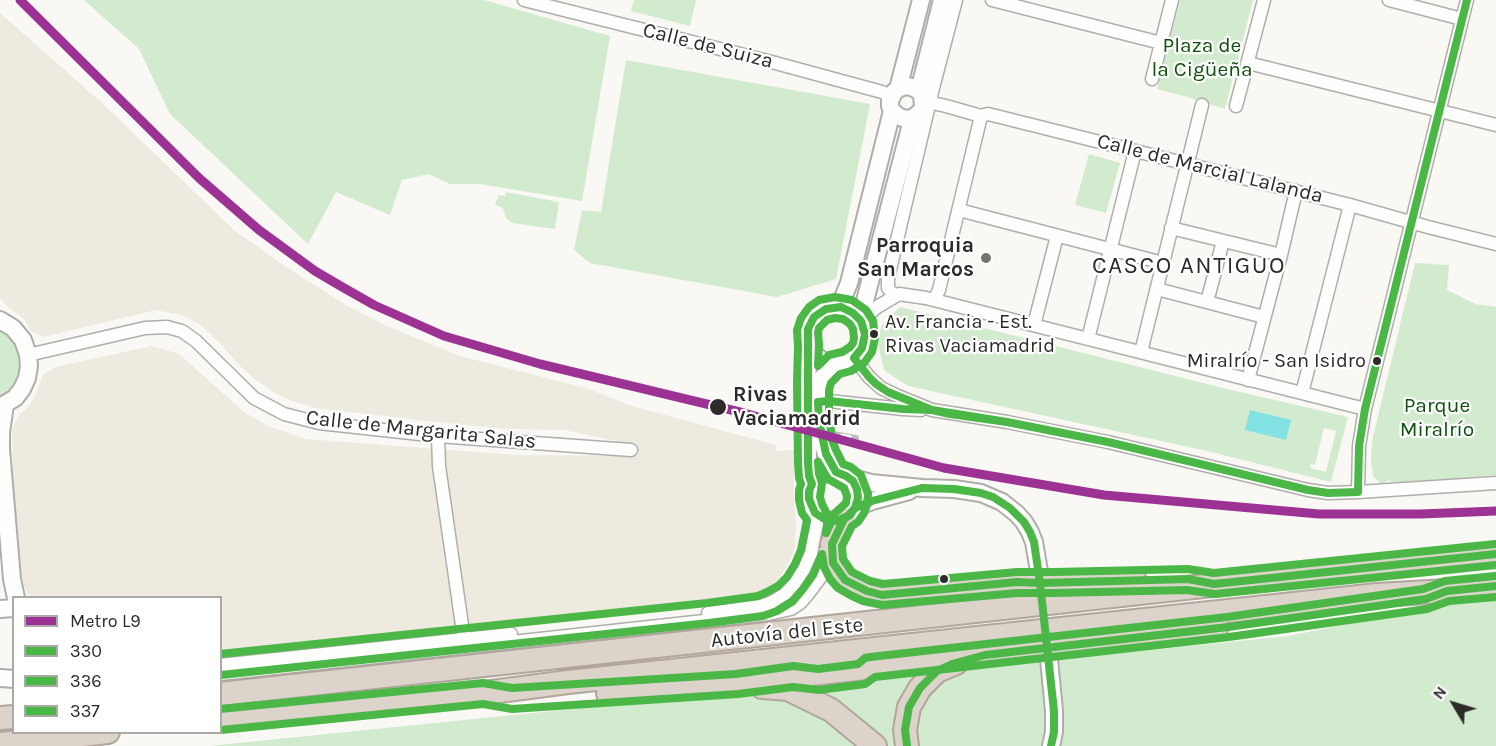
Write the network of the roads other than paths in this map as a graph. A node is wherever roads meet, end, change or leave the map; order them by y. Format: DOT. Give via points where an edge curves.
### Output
graph roads {
  1 [pos="524,0"];
  2 [pos="921,0"];
  3 [pos="942,0"];
  4 [pos="956,0"];
  5 [pos="992,0"];
  6 [pos="1172,0"];
  7 [pos="1264,0"];
  8 [pos="1389,0"];
  9 [pos="1467,0"];
  10 [pos="1462,19"];
  11 [pos="1161,43"];
  12 [pos="1248,63"];
  13 [pos="1152,79"];
  14 [pos="924,98"];
  15 [pos="894,99"];
  16 [pos="1202,105"];
  17 [pos="1236,106"];
  18 [pos="1439,111"];
  19 [pos="981,116"];
  20 [pos="913,118"];
  21 [pos="1496,125"];
  22 [pos="1135,151"];
  23 [pos="1187,164"];
  24 [pos="1296,191"];
  25 [pos="1350,205"];
  26 [pos="959,210"];
  27 [pos="1411,222"];
  28 [pos="1171,228"];
  29 [pos="1057,236"];
  30 [pos="1223,241"];
  31 [pos="1496,244"];
  32 [pos="1111,250"];
  33 [pos="1281,255"];
  34 [pos="1163,262"];
  35 [pos="1156,289"];
  36 [pos="894,296"];
  37 [pos="934,300"];
  38 [pos="1207,302"];
  39 [pos="838,307"];
  40 [pos="1264,317"];
  41 [pos="0,320"];
  42 [pos="860,320"];
  43 [pos="1034,325"];
  44 [pos="1088,339"];
  45 [pos="809,345"];
  46 [pos="1141,352"];
  47 [pos="28,355"];
  48 [pos="854,358"];
  49 [pos="836,364"];
  50 [pos="1248,380"];
  51 [pos="1302,393"];
  52 [pos="818,402"];
  53 [pos="3,406"];
  54 [pos="1365,409"];
  55 [pos="932,410"];
  56 [pos="438,436"];
  57 [pos="632,450"];
  58 [pos="842,475"];
  59 [pos="1496,483"];
  60 [pos="812,484"];
  61 [pos="922,488"];
  62 [pos="1359,492"];
  63 [pos="838,516"];
  64 [pos="1496,554"];
  65 [pos="1039,571"];
  66 [pos="1214,584"];
  67 [pos="1496,586"];
  68 [pos="1447,591"];
  69 [pos="16,596"];
  70 [pos="464,639"];
  71 [pos="985,655"];
  72 [pos="1049,659"];
  73 [pos="222,665"];
  74 [pos="222,674"];
  75 [pos="737,684"];
  76 [pos="484,693"];
  77 [pos="222,694"];
  78 [pos="222,720"];
  79 [pos="90,734"];
  80 [pos="0,744"];
  81 [pos="875,746"];
  82 [pos="907,746"];
  83 [pos="1051,746"];
  1 -- 15 [label="street, Calle de Suiza" via="768,61 882,92"];
  2 -- 15 [label="street"];
  3 -- 14 [label="street"];
  4 -- 14 [label="street"];
  5 -- 11 [label="street"];
  6 -- 11 [label="street"];
  7 -- 12 [label="street"];
  8 -- 10 [label="street"];
  9 -- 10 [label="street"];
  10 -- 18 [label="street"];
  11 -- 13 [label="street"];
  12 -- 17 [label="street"];
  12 -- 18 [label="street"];
  14 -- 15 [label="street" via="905,86"];
  14 -- 19 [label="street, Calle de Marcial Lalanda"];
  14 -- 20 [label="street" via="921,111"];
  14 -- 36 [label="street" via="887,284"];
  15 -- 20 [label="street" via="898,116"];
  15 -- 39 [label="street" via="849,283"];
  16 -- 23 [label="street"];
  18 -- 21 [label="street"];
  18 -- 27 [label="street"];
  19 -- 22 [label="street, Calle de Marcial Lalanda" via="988,114"];
  19 -- 26 [label="street"];
  20 -- 42 [label="street"];
  22 -- 23 [label="street, Calle de Marcial Lalanda"];
  22 -- 32 [label="street"];
  23 -- 24 [label="street, Calle de Marcial Lalanda"];
  23 -- 28 [label="street"];
  24 -- 25 [label="street, Calle de Marcial Lalanda"];
  24 -- 33 [label="street"];
  25 -- 27 [label="street, Calle de Marcial Lalanda"];
  25 -- 51 [label="street"];
  26 -- 29 [label="street"];
  26 -- 37 [label="street"];
  27 -- 31 [label="street, Calle de Marcial Lalanda"];
  27 -- 54 [label="street"];
  28 -- 30 [label="street"];
  28 -- 34 [label="street"];
  29 -- 32 [label="street"];
  29 -- 43 [label="street"];
  30 -- 33 [label="street"];
  30 -- 38 [label="street"];
  32 -- 34 [label="street"];
  32 -- 44 [label="street"];
  33 -- 40 [label="street"];
  34 -- 35 [label="street"];
  35 -- 38 [label="street"];
  35 -- 46 [label="street"];
  36 -- 37 [label="street"];
  36 -- 42 [label="street"];
  37 -- 43 [label="street"];
  38 -- 40 [label="street"];
  39 -- 42 [label="street"];
  39 -- 45 [label="street" via="814,317 807,332"];
  40 -- 50 [label="street"];
  41 -- 47 [label="street" via="23,340"];
  42 -- 48 [label="street" via="864,343"];
  43 -- 44 [label="street"];
  44 -- 46 [label="street"];
  45 -- 49 [label="street" via="819,359"];
  45 -- 60 [label="street" via="808,463"];
  46 -- 50 [label="street"];
  47 -- 53 [label="street" via="27,378 22,389"];
  47 -- 56 [label="street, Calle de Margarita Salas" via="145,328 167,327 196,340 254,398 284,414 319,423"];
  48 -- 49 [label="street"];
  48 -- 55 [label="street" via="882,388"];
  49 -- 52 [label="street" via="822,378"];
  50 -- 51 [label="street"];
  51 -- 54 [label="street"];
  52 -- 55 [label="street"];
  52 -- 58 [label="street" via="822,442"];
  53 -- 69 [label="street" via="1,449"];
  54 -- 62 [label="street" via="1359,446"];
  55 -- 62 [label="street" via="1108,442 1308,490"];
  56 -- 57 [label="street, Calle de Margarita Salas"];
  56 -- 70 [label="street"];
  58 -- 60 [label="street" via="827,473"];
  58 -- 61 [label="street" via="871,483"];
  58 -- 63 [label="street" via="854,484 858,500"];
  59 -- 62 [label="street"];
  60 -- 63 [label="street" via="809,501 813,511"];
  61 -- 63 [label="street" via="872,501"];
  61 -- 65 [label="street" via="969,490 1002,502 1030,532"];
  63 -- 66 [label="highway" via="832,544 839,573 844,580 882,595 1017,582 1188,579"];
  63 -- 70 [label="street" via="811,553 795,584 761,606"];
  63 -- 74 [label="street" via="827,540 820,578 791,609"];
  64 -- 66 [label="highway, Autovía del Este"];
  66 -- 77 [label="highway, Autovía del Este"];
  67 -- 68 [label="highway, Autovía del Este"];
  68 -- 71 [label="highway" via="1426,599 1228,627"];
  68 -- 76 [label="highway, Autovía del Este" via="1377,595"];
  70 -- 73 [label="street"];
  71 -- 75 [label="highway"];
  71 -- 82 [label="highway" via="937,671 920,688 909,707"];
  72 -- 83 [label="street" via="1054,711"];
  75 -- 76 [label="highway" via="511,699"];
  75 -- 81 [label="highway" via="788,689 831,710"];
  76 -- 78 [label="highway, Autovía del Este"];
  79 -- 80 [label="highway"];
}
